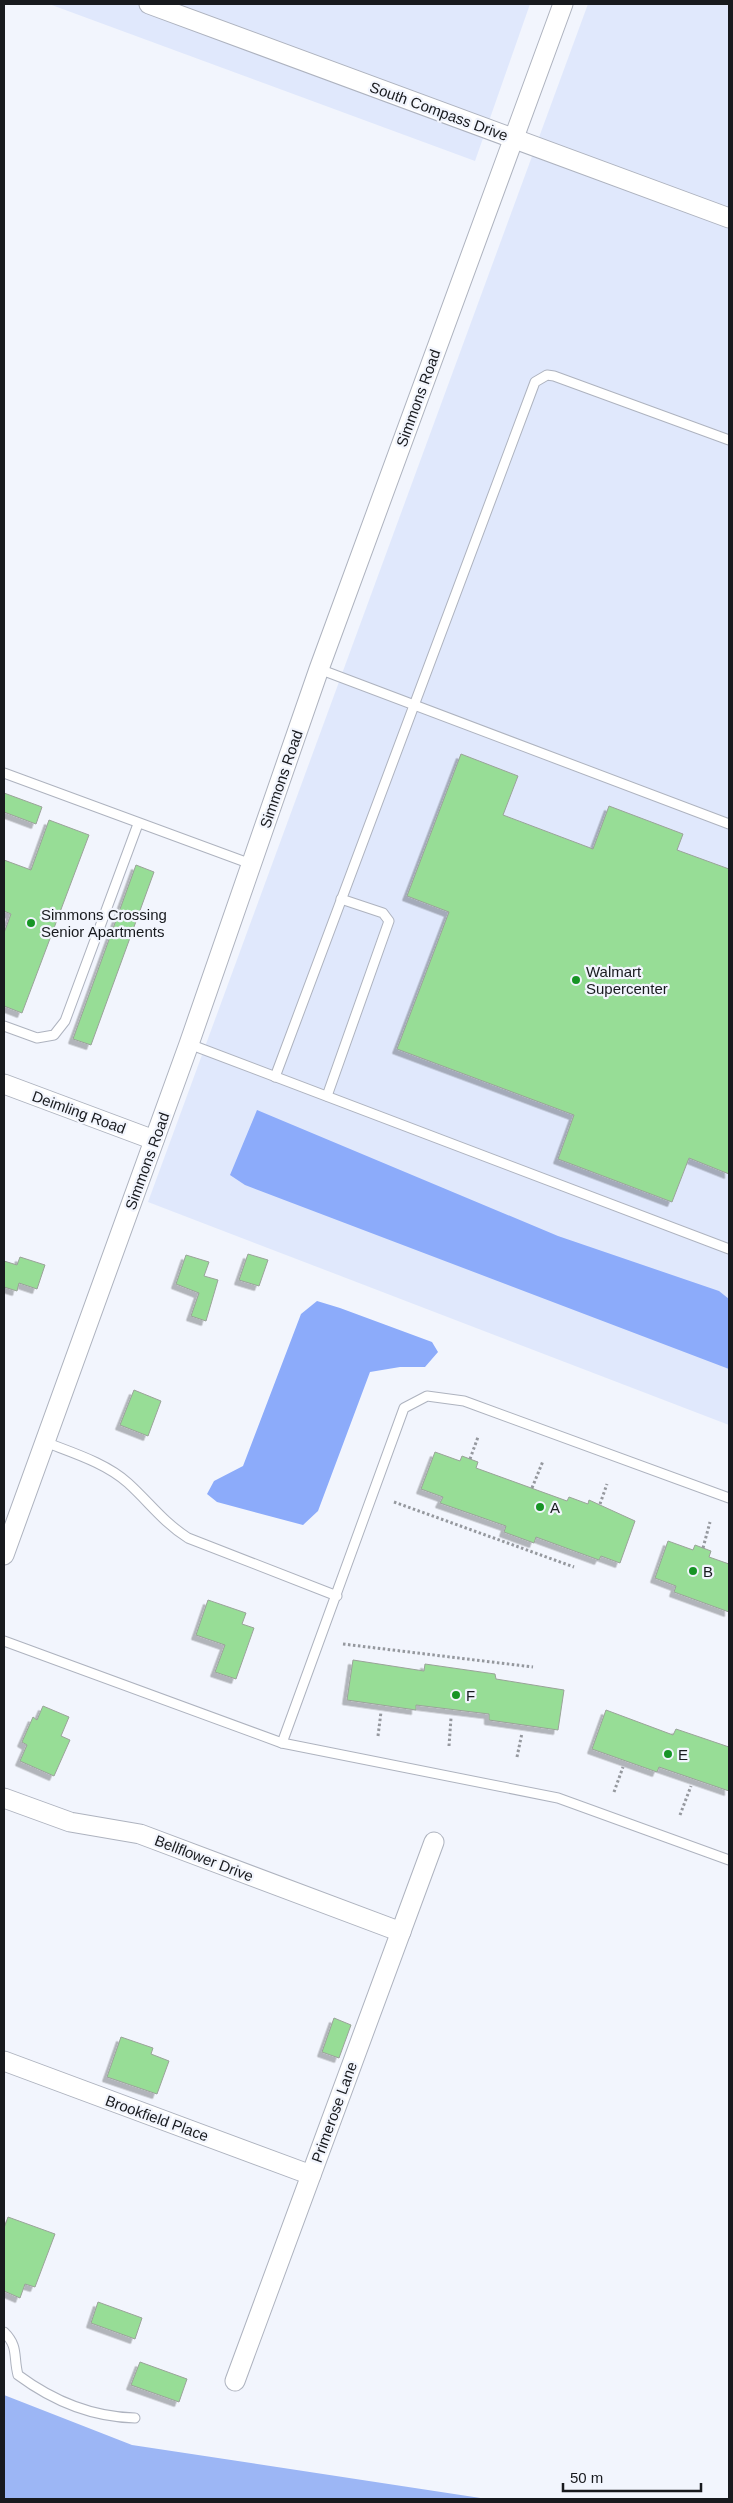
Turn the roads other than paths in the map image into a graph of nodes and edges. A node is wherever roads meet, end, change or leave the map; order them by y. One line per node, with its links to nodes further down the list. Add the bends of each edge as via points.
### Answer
1 (149, 4): 3 (street, South Compass Drive)
2 (563, 4): 3 (street, Simmons Road)
3 (514, 138): 4 (street, South Compass Drive); 6 (street, Simmons Road)
4 (729, 218)
5 (729, 440): 7 (lane, via 554,376 540,378 532,388)
6 (319, 669): 7 (lane); 11 (street, Simmons Road)
7 (413, 706): 10 (lane); 12 (lane)
8 (4, 773): 9 (lane)
9 (138, 824): 11 (lane); 13 (lane, via 65,1021 54,1035 37,1038)
10 (729, 824)
11 (251, 864): 14 (street, Simmons Road)
12 (341, 899): 15 (lane); 17 (lane, via 384,914 389,921)
13 (4, 1026)
14 (189, 1044): 15 (lane); 18 (street, Simmons Road)
15 (275, 1076): 17 (lane)
16 (4, 1084): 18 (street, Deimling Road)
17 (328, 1096): 19 (lane)
18 (154, 1140): 20 (street, Simmons Road)
19 (729, 1249)
20 (45, 1442): 22 (street, Simmons Road); 23 (lane, via 127,1482 168,1525 188,1538)
21 (729, 1498): 23 (lane, via 464,1401 427,1396 404,1408)
22 (4, 1555)
23 (337, 1596): 25 (lane)
24 (4, 1641): 25 (lane)
25 (282, 1743): 28 (lane, via 558,1798)
26 (4, 1798): 29 (street, Bellflower Drive, via 70,1822 140,1834)
27 (434, 1842): 29 (street, Primerose Lane)
28 (729, 1860)
29 (401, 1932): 31 (street, Primerose Lane)
30 (4, 2061): 31 (street, Brookfield Place)
31 (311, 2175): 33 (street, Primerose Lane)
32 (4, 2332): 34 (lane, via 12,2339 18,2375 26,2382 81,2409 108,2417)
33 (234, 2381)
34 (135, 2418)

